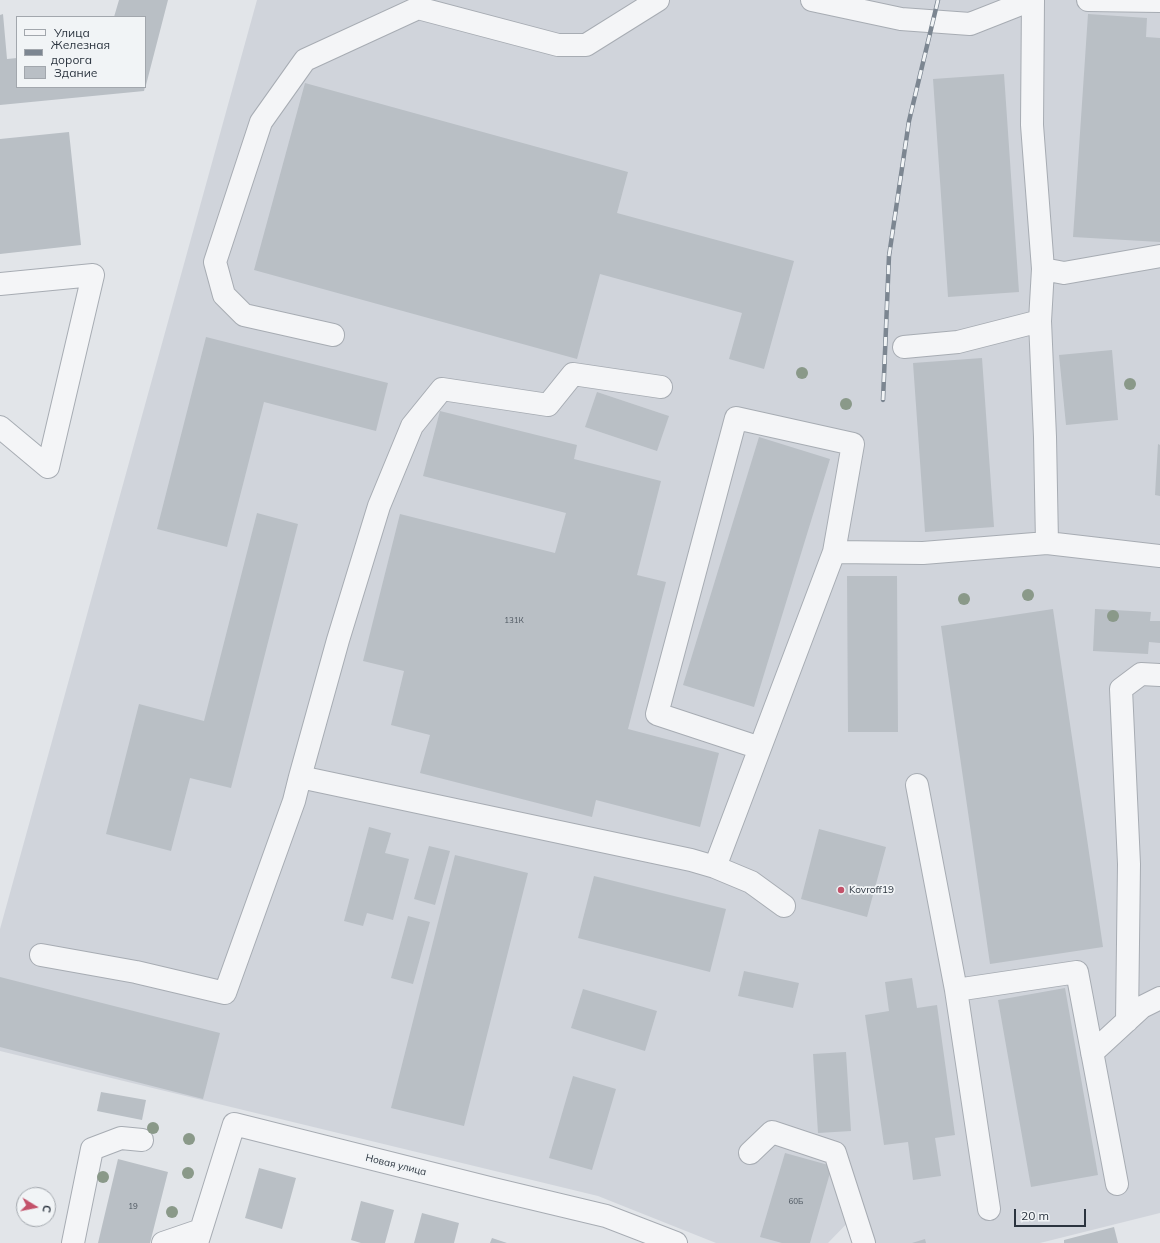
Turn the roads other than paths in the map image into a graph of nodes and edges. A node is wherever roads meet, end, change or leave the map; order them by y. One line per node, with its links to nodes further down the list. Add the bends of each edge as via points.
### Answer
1 (438, 0): 7 (street)
2 (658, 0): 7 (street, via 586,45 558,45)
3 (812, 0): 4 (street, via 901,19 970,24)
4 (1032, 0): 9 (street, via 1032,125)
5 (1088, 0): 6 (street)
6 (1160, 1)
7 (418, 8): 12 (street, via 305,60 261,122 215,262 224,295 244,315)
8 (1160, 256): 9 (street, via 1064,273)
9 (1043, 269): 11 (street)
10 (0, 284): 15 (street, via 93,275 48,467)
11 (1040, 321): 13 (street, via 958,342); 16 (street)
12 (333, 334)
13 (904, 347)
14 (661, 387): 21 (street, via 573,374 548,405 442,388 412,426 378,506)
15 (0, 427)
16 (1047, 543): 17 (street, via 923,553); 18 (street)
17 (834, 552): 20 (street); 20 (street, via 853,444 736,418 657,714)
18 (1160, 556)
19 (1160, 675): 28 (street, via 1141,674 1121,689 1129,864)
20 (760, 748): 23 (street)
21 (300, 777): 23 (street); 25 (street, via 294,801 225,993 136,972)
22 (917, 785): 26 (street)
23 (715, 867): 24 (street, via 752,882)
24 (784, 906)
25 (41, 955)
26 (956, 990): 29 (street, via 1077,972); 33 (street)
27 (1160, 998): 28 (street, via 1142,1007)
28 (1127, 1021): 29 (street)
29 (1092, 1053): 32 (street)
30 (142, 1140): 35 (street, via 121,1138 92,1149)
31 (750, 1153): 38 (street, via 772,1132 835,1153)
32 (1118, 1184)
33 (989, 1209)
34 (199, 1237): 36 (street); 37 (street, Новая улица, via 234,1124 606,1216)
35 (73, 1243)
36 (163, 1243)
37 (676, 1243)
38 (864, 1243)

